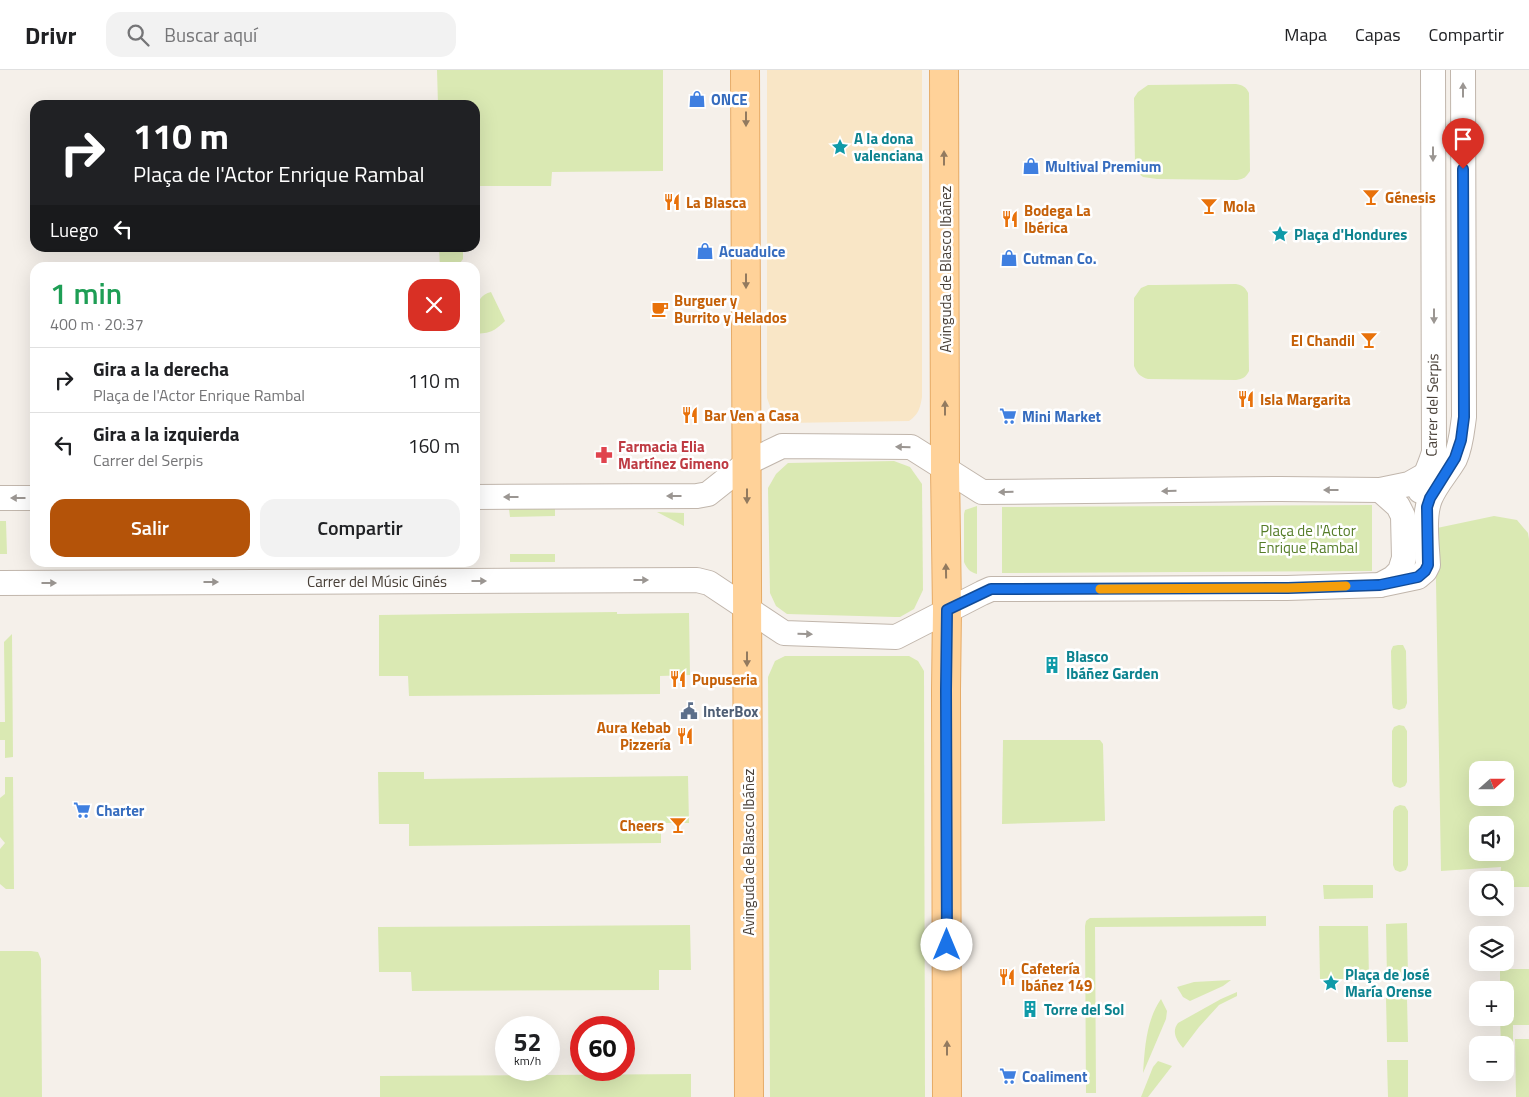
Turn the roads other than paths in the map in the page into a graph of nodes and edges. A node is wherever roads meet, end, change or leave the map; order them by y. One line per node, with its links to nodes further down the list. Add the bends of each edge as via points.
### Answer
1 (745, 70): 5 (main road, Avinguda de Blasco Ibáñez, one-way to 5)
2 (944, 70): 6 (main road, Avinguda de Blasco Ibáñez, one-way to 2)
3 (1433, 70): 7 (street, Carrer del Serpis, one-way to 7, via 1434,452)
4 (1463, 70): 12 (street, Carrer del Serpis, one-way to 4, via 1428,565 1427,507 1455,458 1464,417)
5 (747, 464): 6 (street, one-way to 5, via 911,447 782,446); 9 (street, one-way to 9, via 708,494 697,496); 15 (main road, Avinguda de Blasco Ibáñez, one-way to 15)
6 (945, 469): 8 (street, one-way to 6, via 982,492); 16 (main road, Avinguda de Blasco Ibáñez, one-way to 6)
7 (1425, 475): 8 (street, via 1409,484); 12 (street, Carrer del Serpis, via 1415,508)
8 (1380, 490): 14 (street, via 1398,506 1403,516 1404,558 1393,578)
9 (480, 497)
10 (0, 498): 11 (street, one-way to 10)
11 (30, 498)
12 (1418, 577): 14 (street)
13 (0, 584): 15 (street, Carrer del Músic Ginés, one-way to 15, via 697,580 709,583)
14 (1380, 585): 16 (street, via 991,589)
15 (747, 607): 16 (street, one-way to 16, via 784,633 896,637); 17 (main road, Avinguda de Blasco Ibáñez, one-way to 17)
16 (947, 610): 18 (main road, Avinguda de Blasco Ibáñez, one-way to 16)
17 (749, 1097)
18 (947, 1097)

